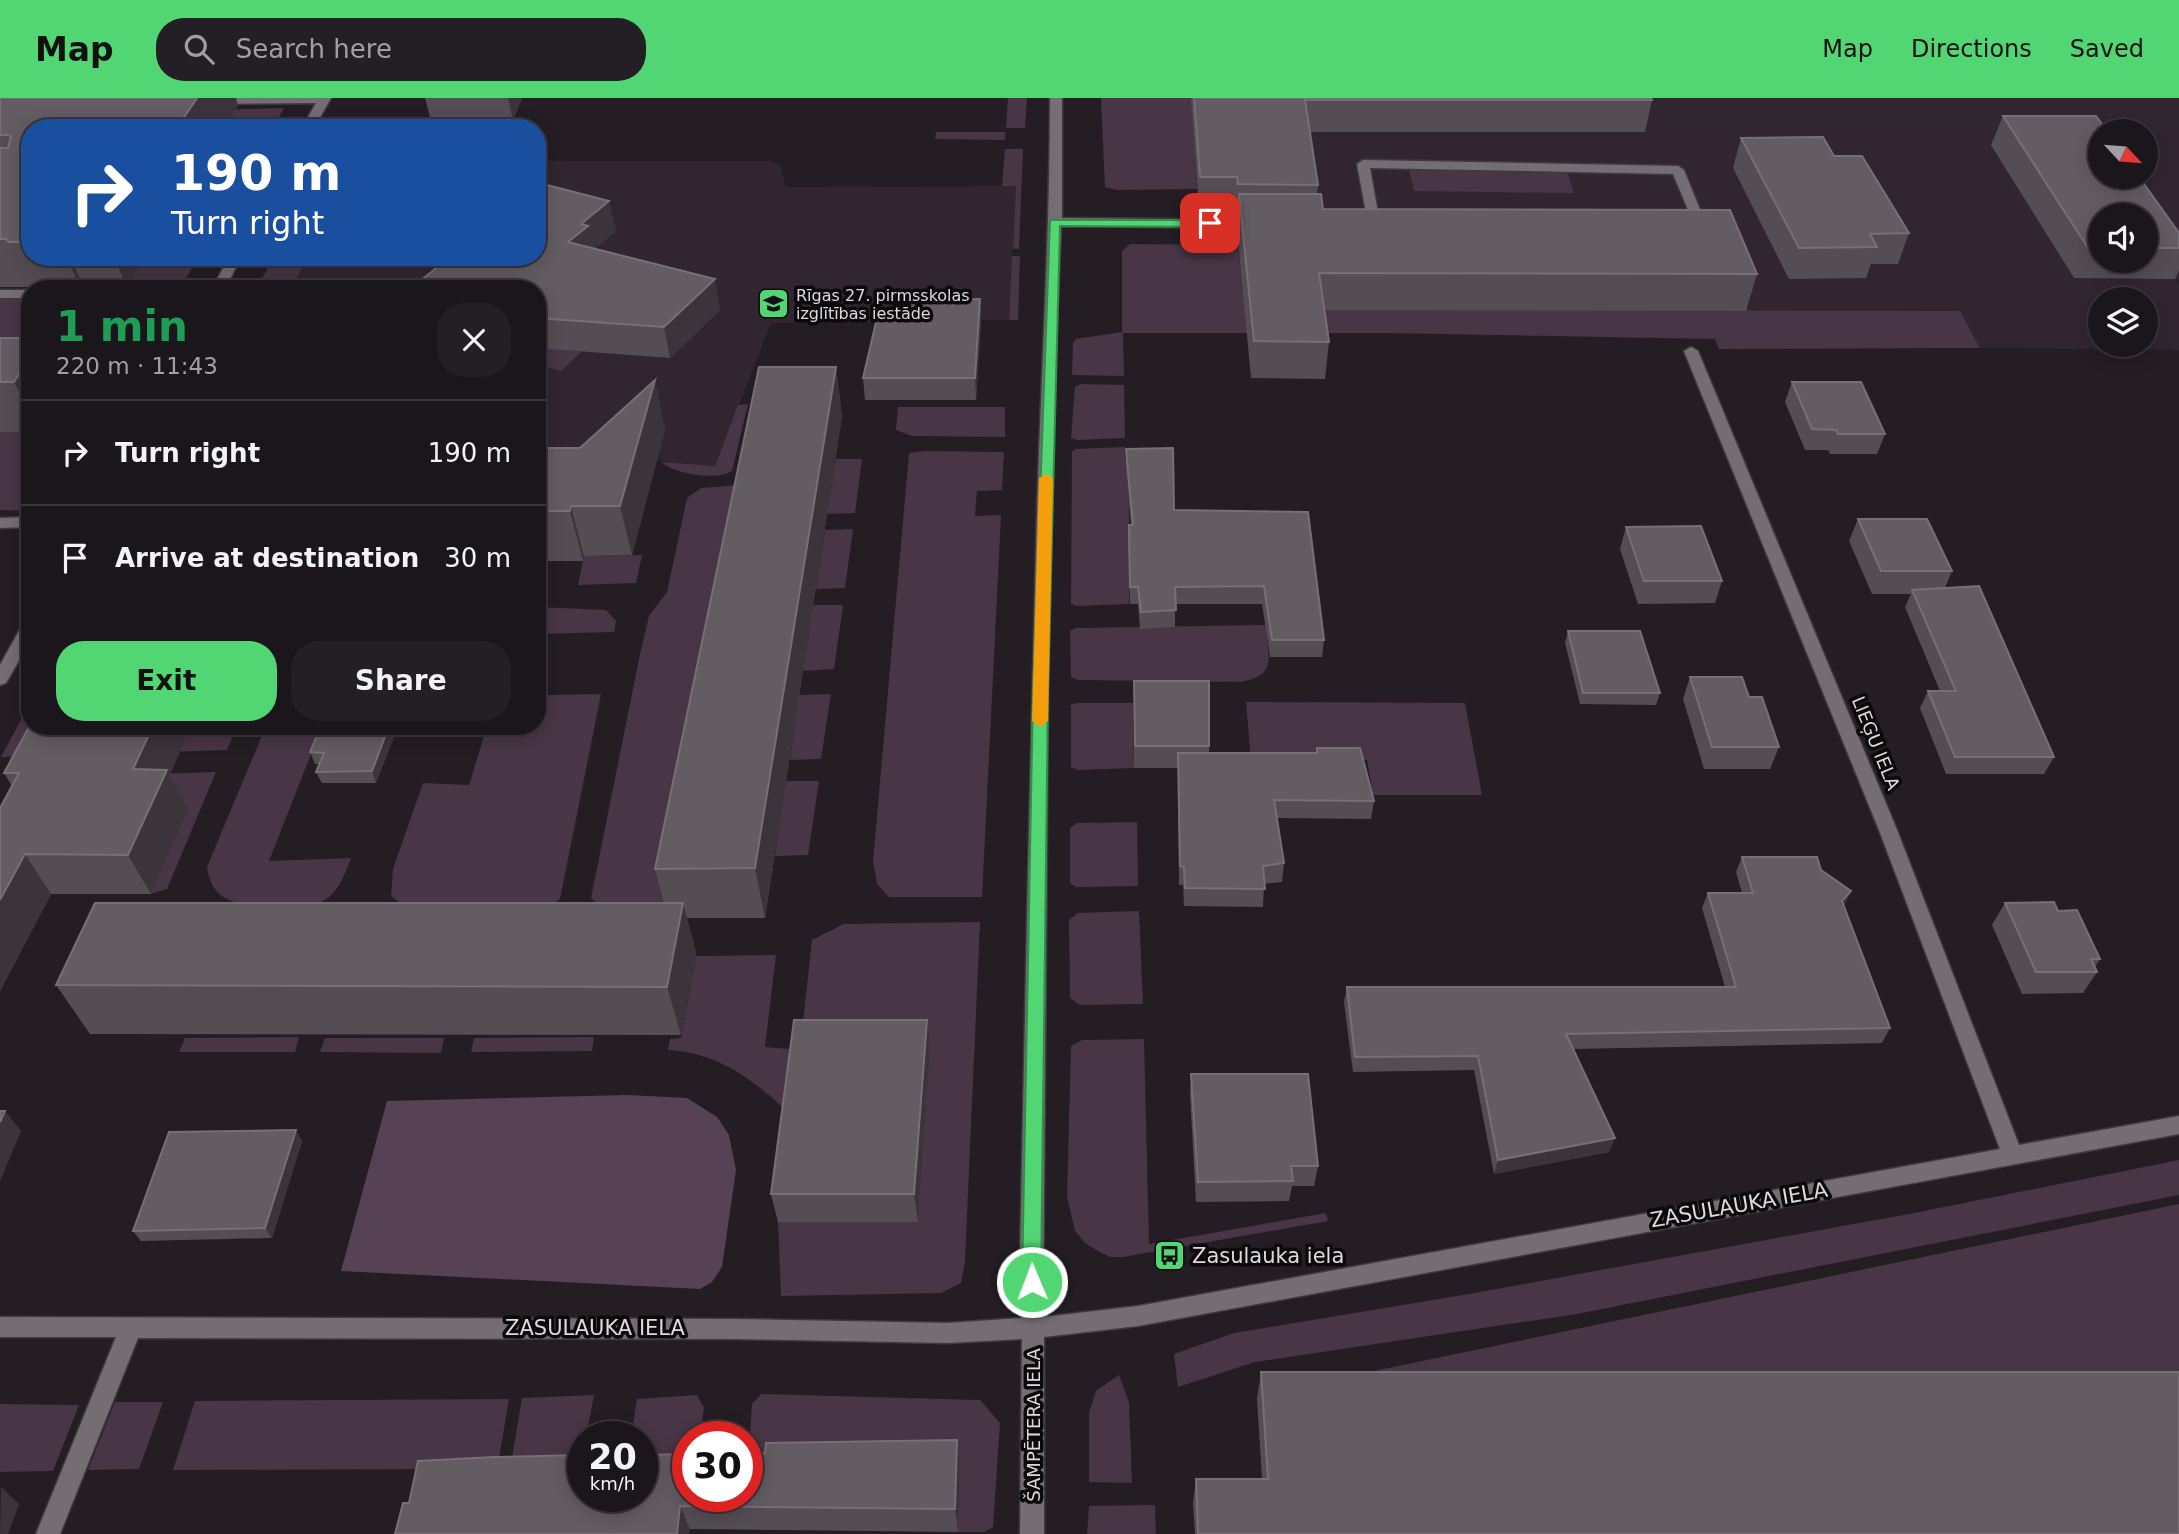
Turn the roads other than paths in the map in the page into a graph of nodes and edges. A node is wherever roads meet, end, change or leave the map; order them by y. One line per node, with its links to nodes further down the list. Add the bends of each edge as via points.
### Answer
1 (1056, 98): 5 (street, ŠAMPĒTERA IELA)
2 (324, 99): 3 (street); 4 (street)
3 (197, 101)
4 (313, 119)
5 (1054, 222): 6 (street); 20 (street, ŠAMPĒTERA IELA, via 1040,691)
6 (1278, 224)
7 (1360, 224): 8 (street, via 1381,224 1363,164 1678,170 1701,226)
8 (1688, 226)
9 (0, 294): 10 (street)
10 (21, 294)
11 (1690, 351): 17 (street, LIEĢU IELA, via 1879,806)
12 (21, 522): 13 (street)
13 (0, 523)
14 (21, 642): 15 (street)
15 (0, 679)
16 (2179, 1125): 17 (street, ZASULAUKA IELA)
17 (2013, 1155): 20 (street, ZASULAUKA IELA, via 1138,1316)
18 (0, 1326): 19 (street, ZASULAUKA IELA)
19 (131, 1327): 20 (street, ZASULAUKA IELA, via 948,1333); 21 (street)
20 (1033, 1328): 22 (street, ŠAMPĒTERA IELA)
21 (48, 1534)
22 (1032, 1534)

